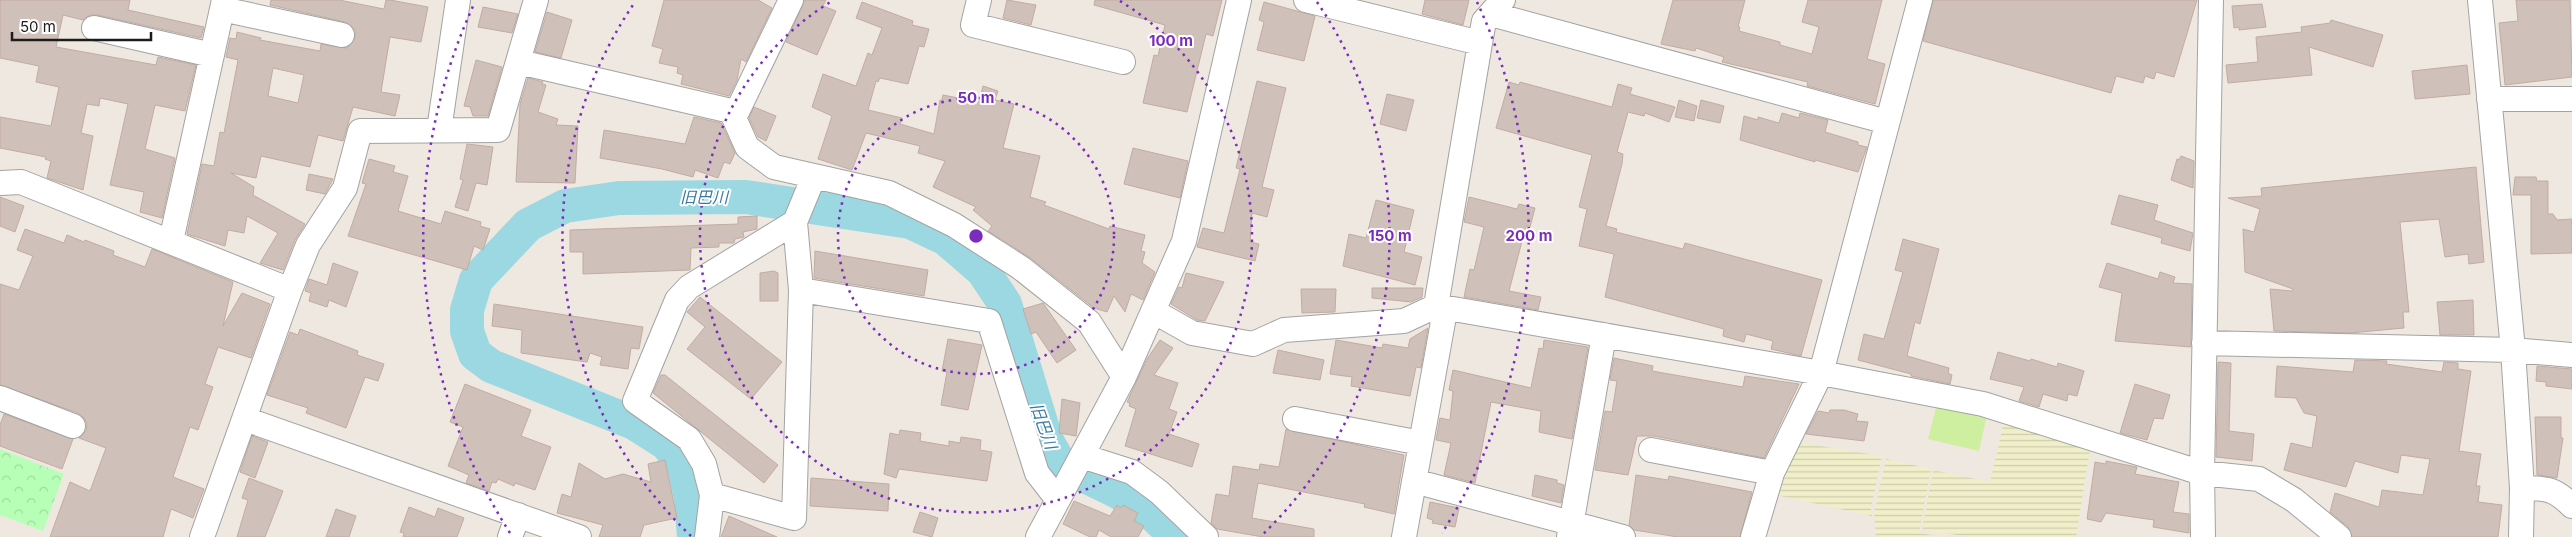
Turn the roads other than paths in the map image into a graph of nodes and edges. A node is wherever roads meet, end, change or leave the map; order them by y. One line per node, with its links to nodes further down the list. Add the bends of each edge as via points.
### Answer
1 (458, 0): 22 (street)
2 (791, 0): 20 (street)
3 (979, 0): 17 (street, via 973,26)
4 (1238, 0): 30 (street, via 1184,241)
5 (1306, 0): 14 (street)
6 (1920, 0): 21 (street)
7 (2211, 0): 32 (street)
8 (2480, 0): 18 (street)
9 (528, 2): 16 (street)
10 (223, 5): 13 (street); 15 (street)
11 (1497, 7): 14 (street, via 1484,22); 21 (street)
12 (94, 28): 15 (street)
13 (342, 35)
14 (1480, 42): 29 (street)
15 (212, 55): 26 (street)
16 (519, 62): 20 (street, via 731,111); 22 (street, via 498,130)
17 (1123, 62)
18 (2489, 99): 19 (street); 33 (street)
19 (2572, 99)
20 (734, 118): 23 (street, via 746,147 774,167)
21 (1887, 122): 35 (street)
22 (439, 130): 27 (street, via 360,131 345,188 308,245)
23 (814, 176): 25 (street); 36 (street, via 889,193 954,225 1021,268 1089,322)
24 (0, 183): 26 (street, via 21,182)
25 (795, 222): 28 (street); 48 (street, via 689,287 677,300 635,401 689,439 704,464)
26 (171, 241): 27 (street)
27 (290, 290): 38 (street)
28 (801, 290): 45 (street, via 989,321 1037,473); 48 (street, via 794,518)
29 (1436, 306): 30 (street, via 1404,321 1284,330 1253,344 1192,333); 31 (street); 41 (street, via 1443,322)
30 (1153, 311): 36 (street)
31 (1604, 335): 35 (street); 51 (street)
32 (2204, 343): 33 (street); 44 (street)
33 (2513, 350): 34 (street); 47 (street)
34 (2572, 355)
35 (1820, 373): 43 (street); 44 (street, via 1983,404)
36 (1124, 377): 45 (street)
37 (0, 398): 40 (street)
38 (245, 419): 50 (street); 53 (street)
39 (1295, 419): 41 (street)
40 (73, 426)
41 (1421, 444): 46 (street)
42 (1651, 450): 43 (street)
43 (1772, 473): 61 (street)
44 (2202, 473): 52 (street, via 2259,479 2294,500); 62 (street)
45 (1071, 476): 57 (street); 58 (street, via 1132,472 1159,492)
46 (1414, 481): 51 (street); 59 (street)
47 (2522, 488): 49 (street, via 2548,488); 63 (street)
48 (712, 495): 56 (street)
49 (2572, 506)
50 (518, 515): 54 (street); 55 (street)
51 (1570, 530): 60 (street)
52 (2332, 535)
53 (202, 537)
54 (510, 537)
55 (580, 537)
56 (707, 537)
57 (1038, 537)
58 (1206, 537)
59 (1404, 537)
60 (1623, 537)
61 (1753, 537)
62 (2203, 537)
63 (2521, 537)

